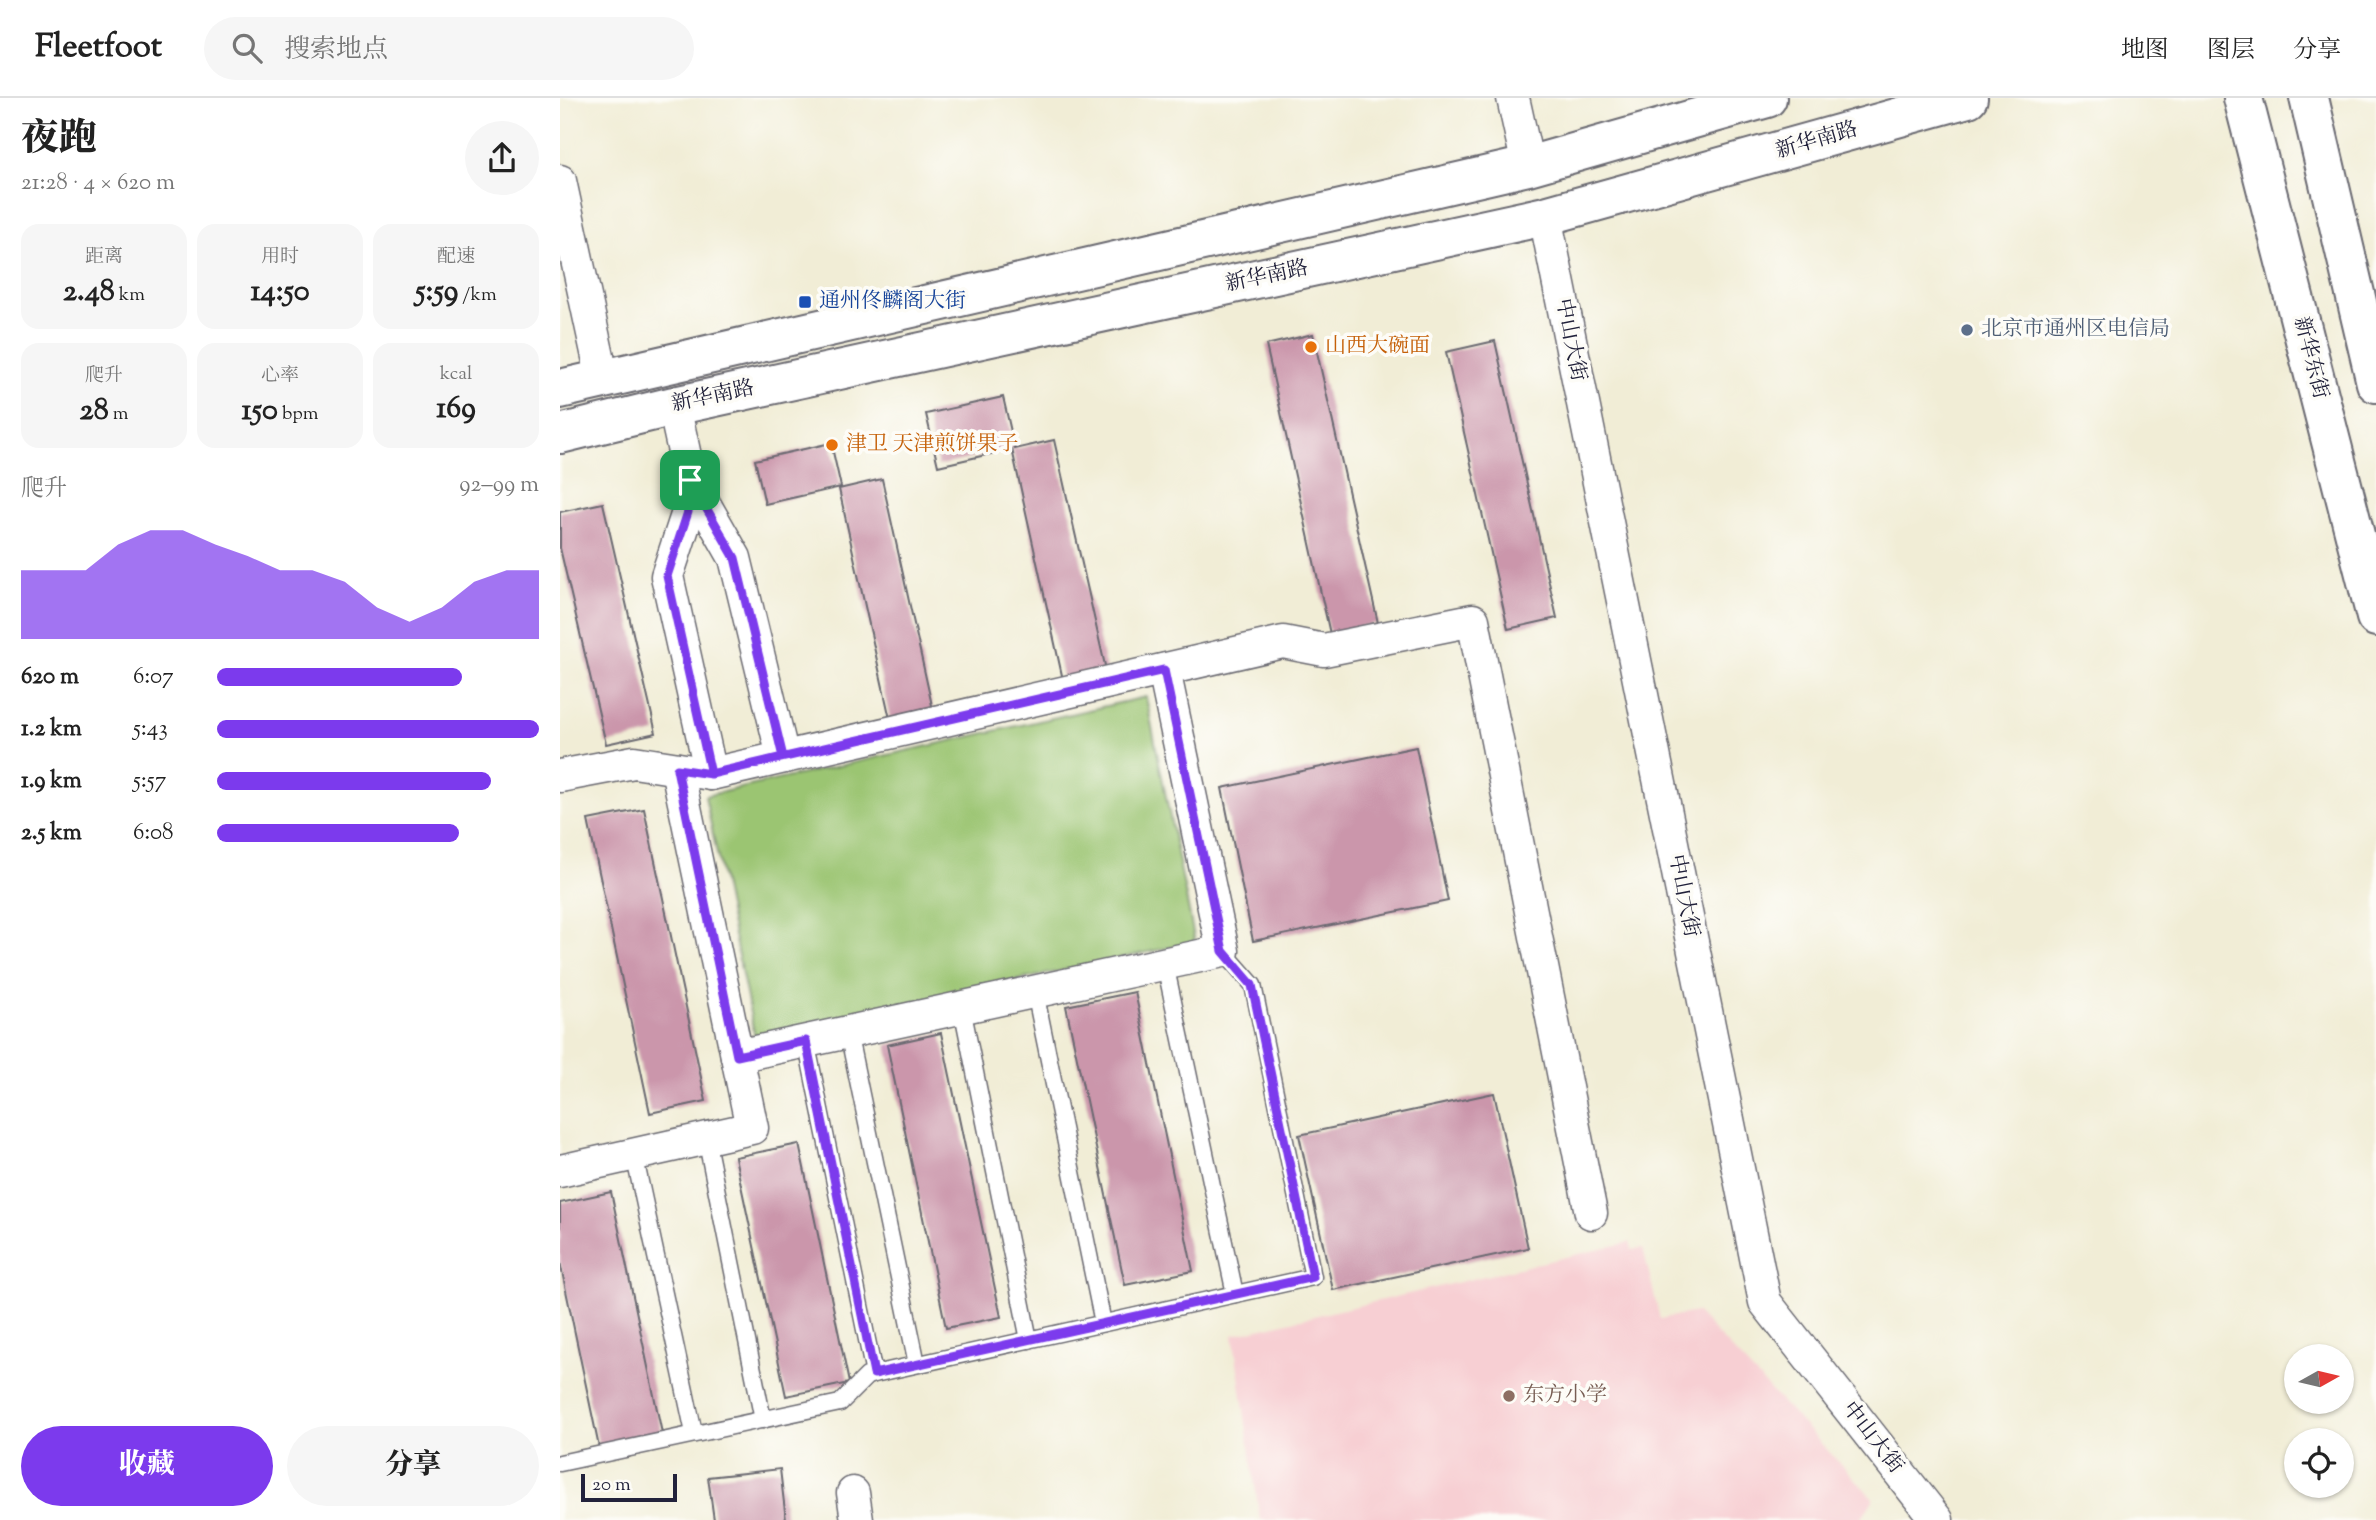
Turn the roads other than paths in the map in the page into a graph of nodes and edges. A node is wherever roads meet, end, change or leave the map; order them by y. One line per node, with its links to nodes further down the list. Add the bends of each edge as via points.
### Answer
1 (1513, 98): 6 (street)
2 (1767, 98): 6 (main road, 新华南路)
3 (1968, 98): 8 (main road, 新华南路)
4 (2243, 98): 15 (main road, 新华东街)
5 (2309, 98): 10 (main road)
6 (1528, 166): 9 (main road, 新华南路)
7 (560, 181): 9 (street)
8 (1545, 216): 12 (main road, 新华南路); 40 (street, 中山大街, via 1765,1302)
9 (603, 380): 11 (main road, 新华南路)
10 (2376, 383)
11 (560, 389)
12 (674, 405): 13 (main road, 新华南路); 14 (street)
13 (560, 433)
14 (690, 480): 17 (street, via 735,558); 19 (street, via 688,512 667,576)
15 (2376, 617)
16 (1164, 670): 17 (street); 21 (street); 31 (street, via 1283,642 1324,650 1472,620)
17 (783, 757): 19 (street)
18 (677, 769): 19 (street); 20 (street, via 634,762); 27 (street)
19 (711, 774)
20 (560, 776)
21 (1223, 951): 22 (street); 32 (lane, via 1252,985 1313,1277)
22 (1165, 964): 23 (street); 32 (lane)
23 (1035, 992): 24 (street); 33 (lane)
24 (962, 1008): 25 (street); 34 (lane)
25 (848, 1032): 26 (street); 35 (lane)
26 (806, 1041): 27 (street); 36 (lane)
27 (737, 1056): 28 (street, via 752,1128)
28 (706, 1138): 29 (street); 37 (lane)
29 (634, 1154): 30 (street); 38 (lane)
30 (560, 1171)
31 (1591, 1213)
32 (1235, 1294): 33 (lane)
33 (1103, 1323): 34 (lane)
34 (1029, 1340): 35 (lane)
35 (917, 1364): 36 (lane)
36 (874, 1374): 37 (lane, via 840,1403)
37 (763, 1420): 38 (lane)
38 (694, 1433): 39 (lane)
39 (560, 1462)
40 (1937, 1520)

